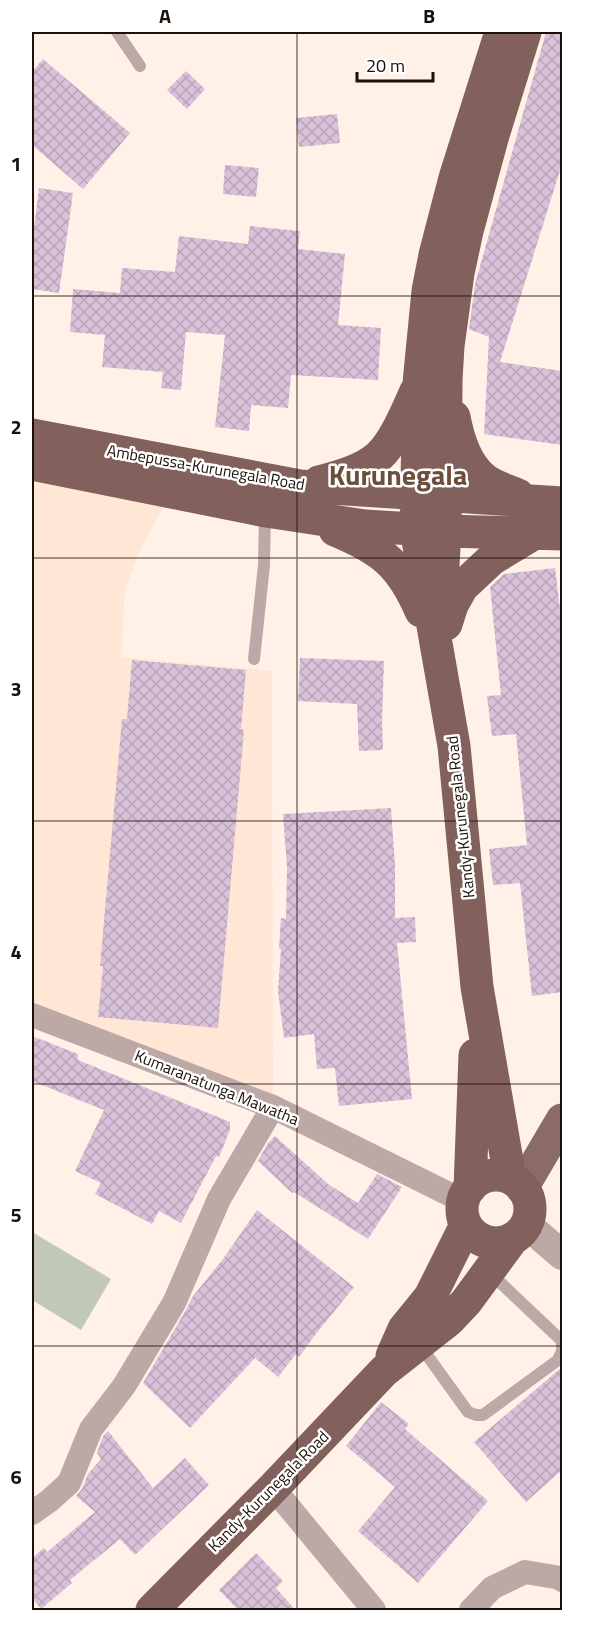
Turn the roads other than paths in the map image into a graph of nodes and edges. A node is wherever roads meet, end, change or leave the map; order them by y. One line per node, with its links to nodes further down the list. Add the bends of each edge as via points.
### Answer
1 (117, 32): 4 (lane)
2 (501, 32): 5 (highway, via 455,177 428,291)
3 (525, 32): 5 (highway, via 466,231 447,346)
4 (140, 66)
5 (433, 382): 8 (highway, Kandy-Kurunegala Road); 9 (highway, via 379,456 334,478); 10 (highway, via 472,466 483,478 515,494)
6 (32, 435): 9 (highway, Ambepussa-Kurunegala Road)
7 (32, 464): 11 (highway, Ambepussa-Kurunegala Road)
8 (431, 495): 9 (highway, Ambepussa-Kurunegala Road); 10 (highway, Ambepussa-Kurunegala Road); 12 (highway, Kandy-Kurunegala Road)
9 (300, 501): 11 (highway, Ambepussa-Kurunegala Road); 12 (highway, Ambepussa-Kurunegala Road, via 365,526); 14 (highway, via 384,555 413,593)
10 (550, 502)
11 (266, 511): 15 (lane)
12 (430, 530): 13 (highway, Ambepussa-Kurunegala Road); 14 (highway, Kandy-Kurunegala Road)
13 (549, 533): 14 (highway, via 492,559 462,588)
14 (437, 648): 16 (highway, Kandy-Kurunegala Road, via 454,746)
15 (254, 658)
16 (477, 987): 20 (highway, Kandy-Kurunegala Road); 21 (highway, Kandy-Kurunegala Road)
17 (32, 1016): 18 (street, Kumaranatunga Mawatha)
18 (273, 1107): 21 (street, Kumaranatunga Mawatha); 28 (street, via 219,1199 174,1303 124,1386 91,1429 69,1483)
19 (562, 1120): 20 (main road)
20 (516, 1183): 21 (highway, via 500,1175 478,1180); 22 (highway, via 528,1199 530,1212)
21 (466, 1204): 22 (highway, via 478,1238 495,1243); 26 (highway, Kandy-Kurunegala Road, via 429,1297 404,1329)
22 (520, 1231): 23 (street); 24 (highway, Kandy-Kurunegala Road)
23 (562, 1255)
24 (489, 1272): 25 (highway, Kandy-Kurunegala Road, via 449,1320); 25 (lane, via 562,1341 558,1360 483,1415 476,1415 468,1412)
25 (418, 1343): 26 (highway, Kandy-Kurunegala Road)
26 (384, 1371): 27 (highway, Kandy-Kurunegala Road)
27 (273, 1488): 30 (highway, Kandy-Kurunegala Road); 31 (street)
28 (32, 1513)
29 (562, 1580): 32 (street, via 525,1572 492,1588)
30 (152, 1611)
31 (374, 1611)
32 (471, 1611)

